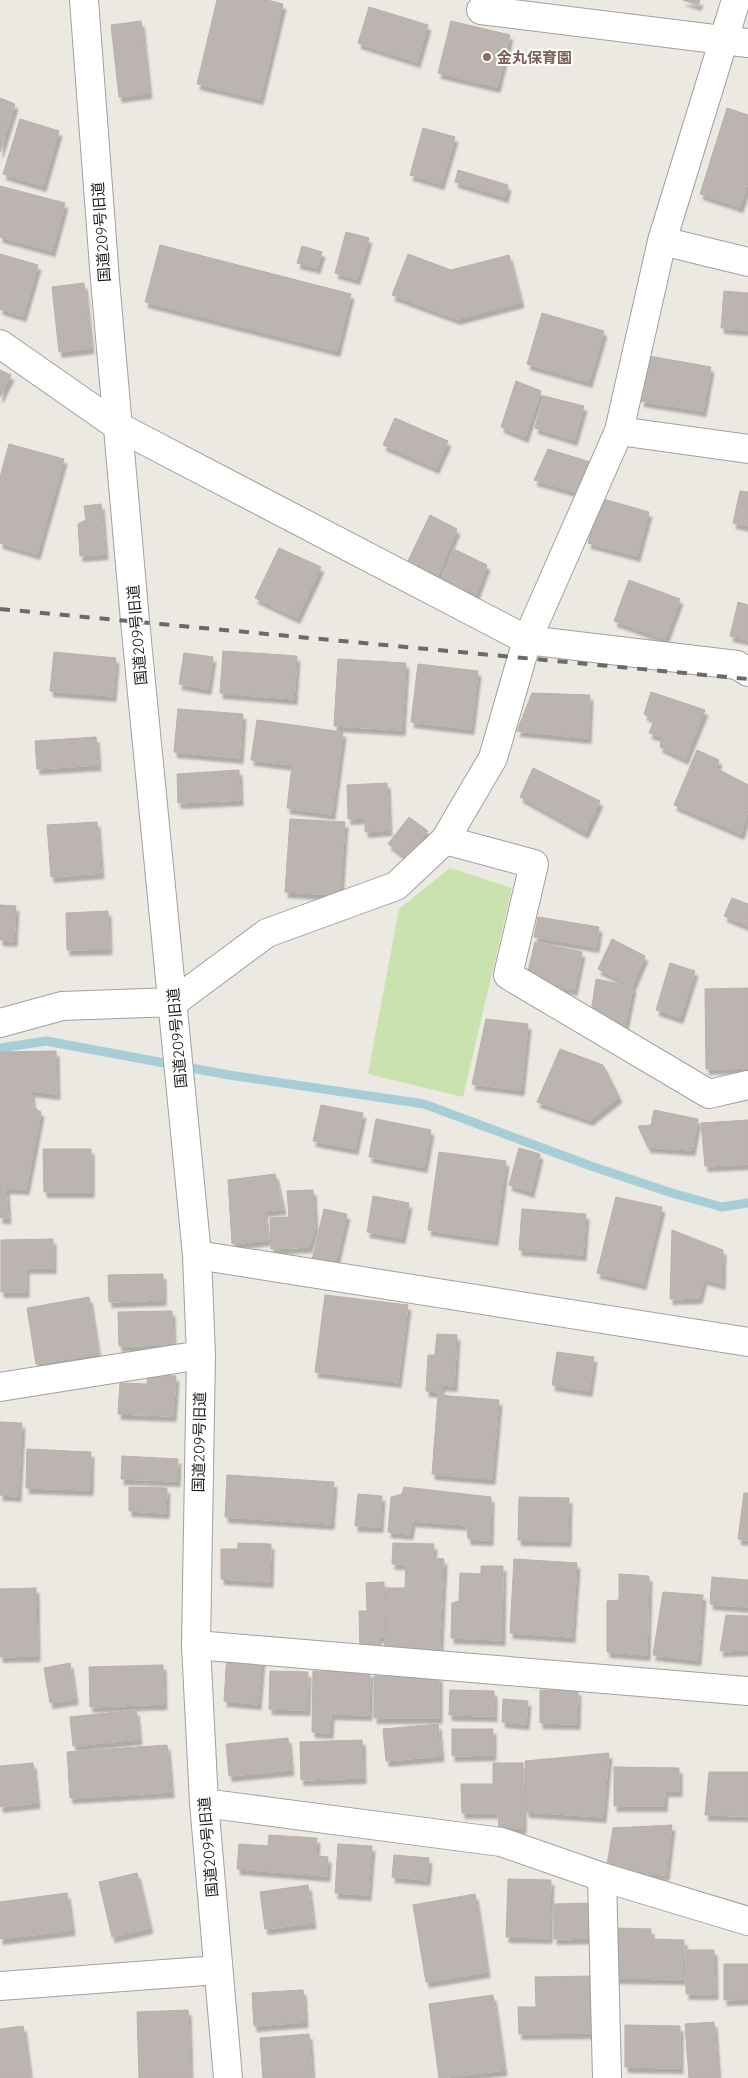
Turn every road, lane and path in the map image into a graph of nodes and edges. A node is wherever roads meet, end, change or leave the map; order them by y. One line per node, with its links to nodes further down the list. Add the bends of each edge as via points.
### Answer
1 (84, 0): 8 (street, 国道209号旧道)
2 (736, 0): 4 (street)
3 (481, 10): 4 (street)
4 (736, 42): 5 (street)
5 (662, 241): 6 (street); 9 (street)
6 (748, 262)
7 (0, 344): 8 (street)
8 (118, 427): 11 (street); 14 (street, 国道209号旧道)
9 (619, 431): 10 (street); 11 (street)
10 (748, 449)
11 (527, 640): 12 (street, via 737,665); 13 (street, via 493,758)
12 (748, 672)
13 (444, 840): 14 (street, via 396,886 267,933); 16 (street, via 534,864 508,975 710,1094)
14 (174, 1002): 15 (street, via 62,1006); 17 (street, 国道209号旧道)
15 (0, 1023)
16 (748, 1084)
17 (197, 1255): 18 (street); 19 (street, 国道209号旧道)
18 (748, 1342)
19 (201, 1355): 20 (street); 21 (street, 国道209号旧道)
20 (0, 1387)
21 (196, 1646): 22 (street); 23 (street, 国道209号旧道)
22 (748, 1691)
23 (204, 1803): 24 (street, via 501,1842); 26 (street, 国道209号旧道)
24 (602, 1877): 25 (street); 29 (street)
25 (748, 1921)
26 (218, 1970): 27 (street); 28 (street, 国道209号旧道)
27 (0, 1986)
28 (228, 2078)
29 (607, 2078)

